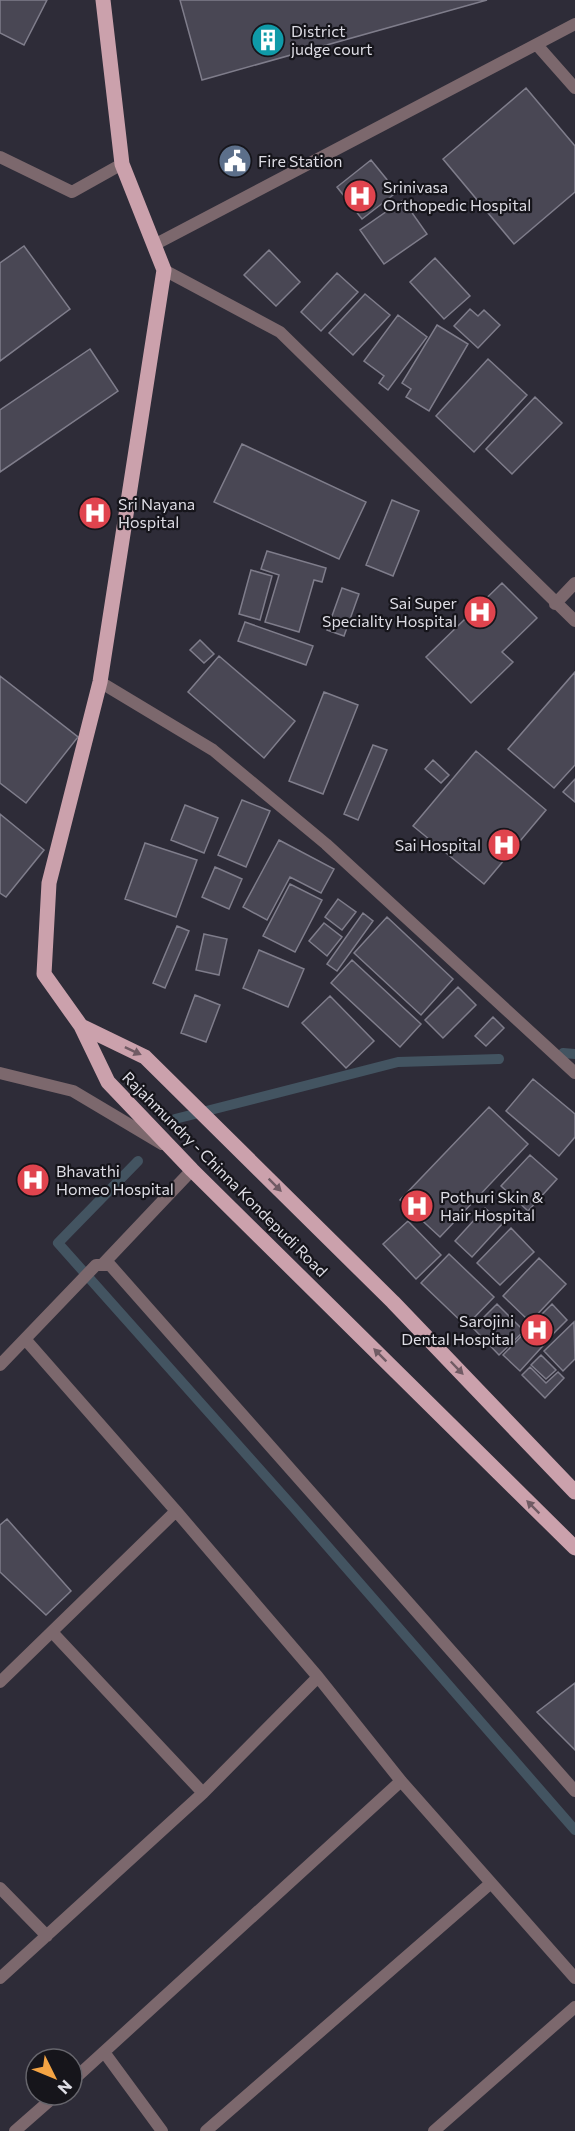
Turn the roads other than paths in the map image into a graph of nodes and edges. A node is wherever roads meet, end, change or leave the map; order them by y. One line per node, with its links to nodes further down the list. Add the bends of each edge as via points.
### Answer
1 (103, 0): 6 (main road)
2 (575, 24): 3 (street)
3 (537, 45): 4 (street); 7 (street)
4 (575, 88)
5 (0, 157): 6 (street, via 72,192)
6 (122, 164): 7 (main road)
7 (154, 246): 8 (main road)
8 (164, 270): 10 (street, via 280,332); 12 (main road, Rajahmundry - Chinna Kondepudi Road)
9 (575, 583): 10 (street)
10 (555, 604): 11 (street)
11 (575, 621)
12 (100, 682): 13 (main road, Rajahmundry - Chinna Kondepudi Road, via 49,883 44,974); 15 (street, via 213,750 326,844)
13 (81, 1026): 16 (main road, Rajahmundry - Chinna Kondepudi Road, via 108,1082); 21 (main road, one-way to 21, via 145,1057 393,1302)
14 (0, 1073): 16 (street, via 73,1091)
15 (575, 1073)
16 (170, 1148): 17 (main road, Rajahmundry - Chinna Kondepudi Road)
17 (192, 1170): 18 (street); 23 (main road, Rajahmundry - Chinna Kondepudi Road, one-way to 17)
18 (102, 1265): 19 (street, via 96,1265); 28 (street, via 110,1264 123,1276)
19 (25, 1339): 20 (street); 22 (street)
20 (0, 1365)
21 (575, 1491)
22 (176, 1511): 24 (street); 25 (street)
23 (575, 1548)
24 (52, 1632): 26 (street); 29 (street)
25 (318, 1677): 27 (street); 29 (street)
26 (0, 1682)
27 (400, 1781): 30 (street); 36 (street)
28 (575, 1791)
29 (203, 1793): 32 (street)
30 (491, 1882): 34 (street); 41 (street)
31 (0, 1888): 32 (street)
32 (47, 1936): 33 (street)
33 (0, 1978)
34 (575, 1978)
35 (575, 2007): 42 (street)
36 (104, 2052): 37 (street); 40 (street)
37 (84, 2070)
38 (42, 2107): 39 (street)
39 (15, 2131)
40 (162, 2131)
41 (206, 2131)
42 (434, 2131)

